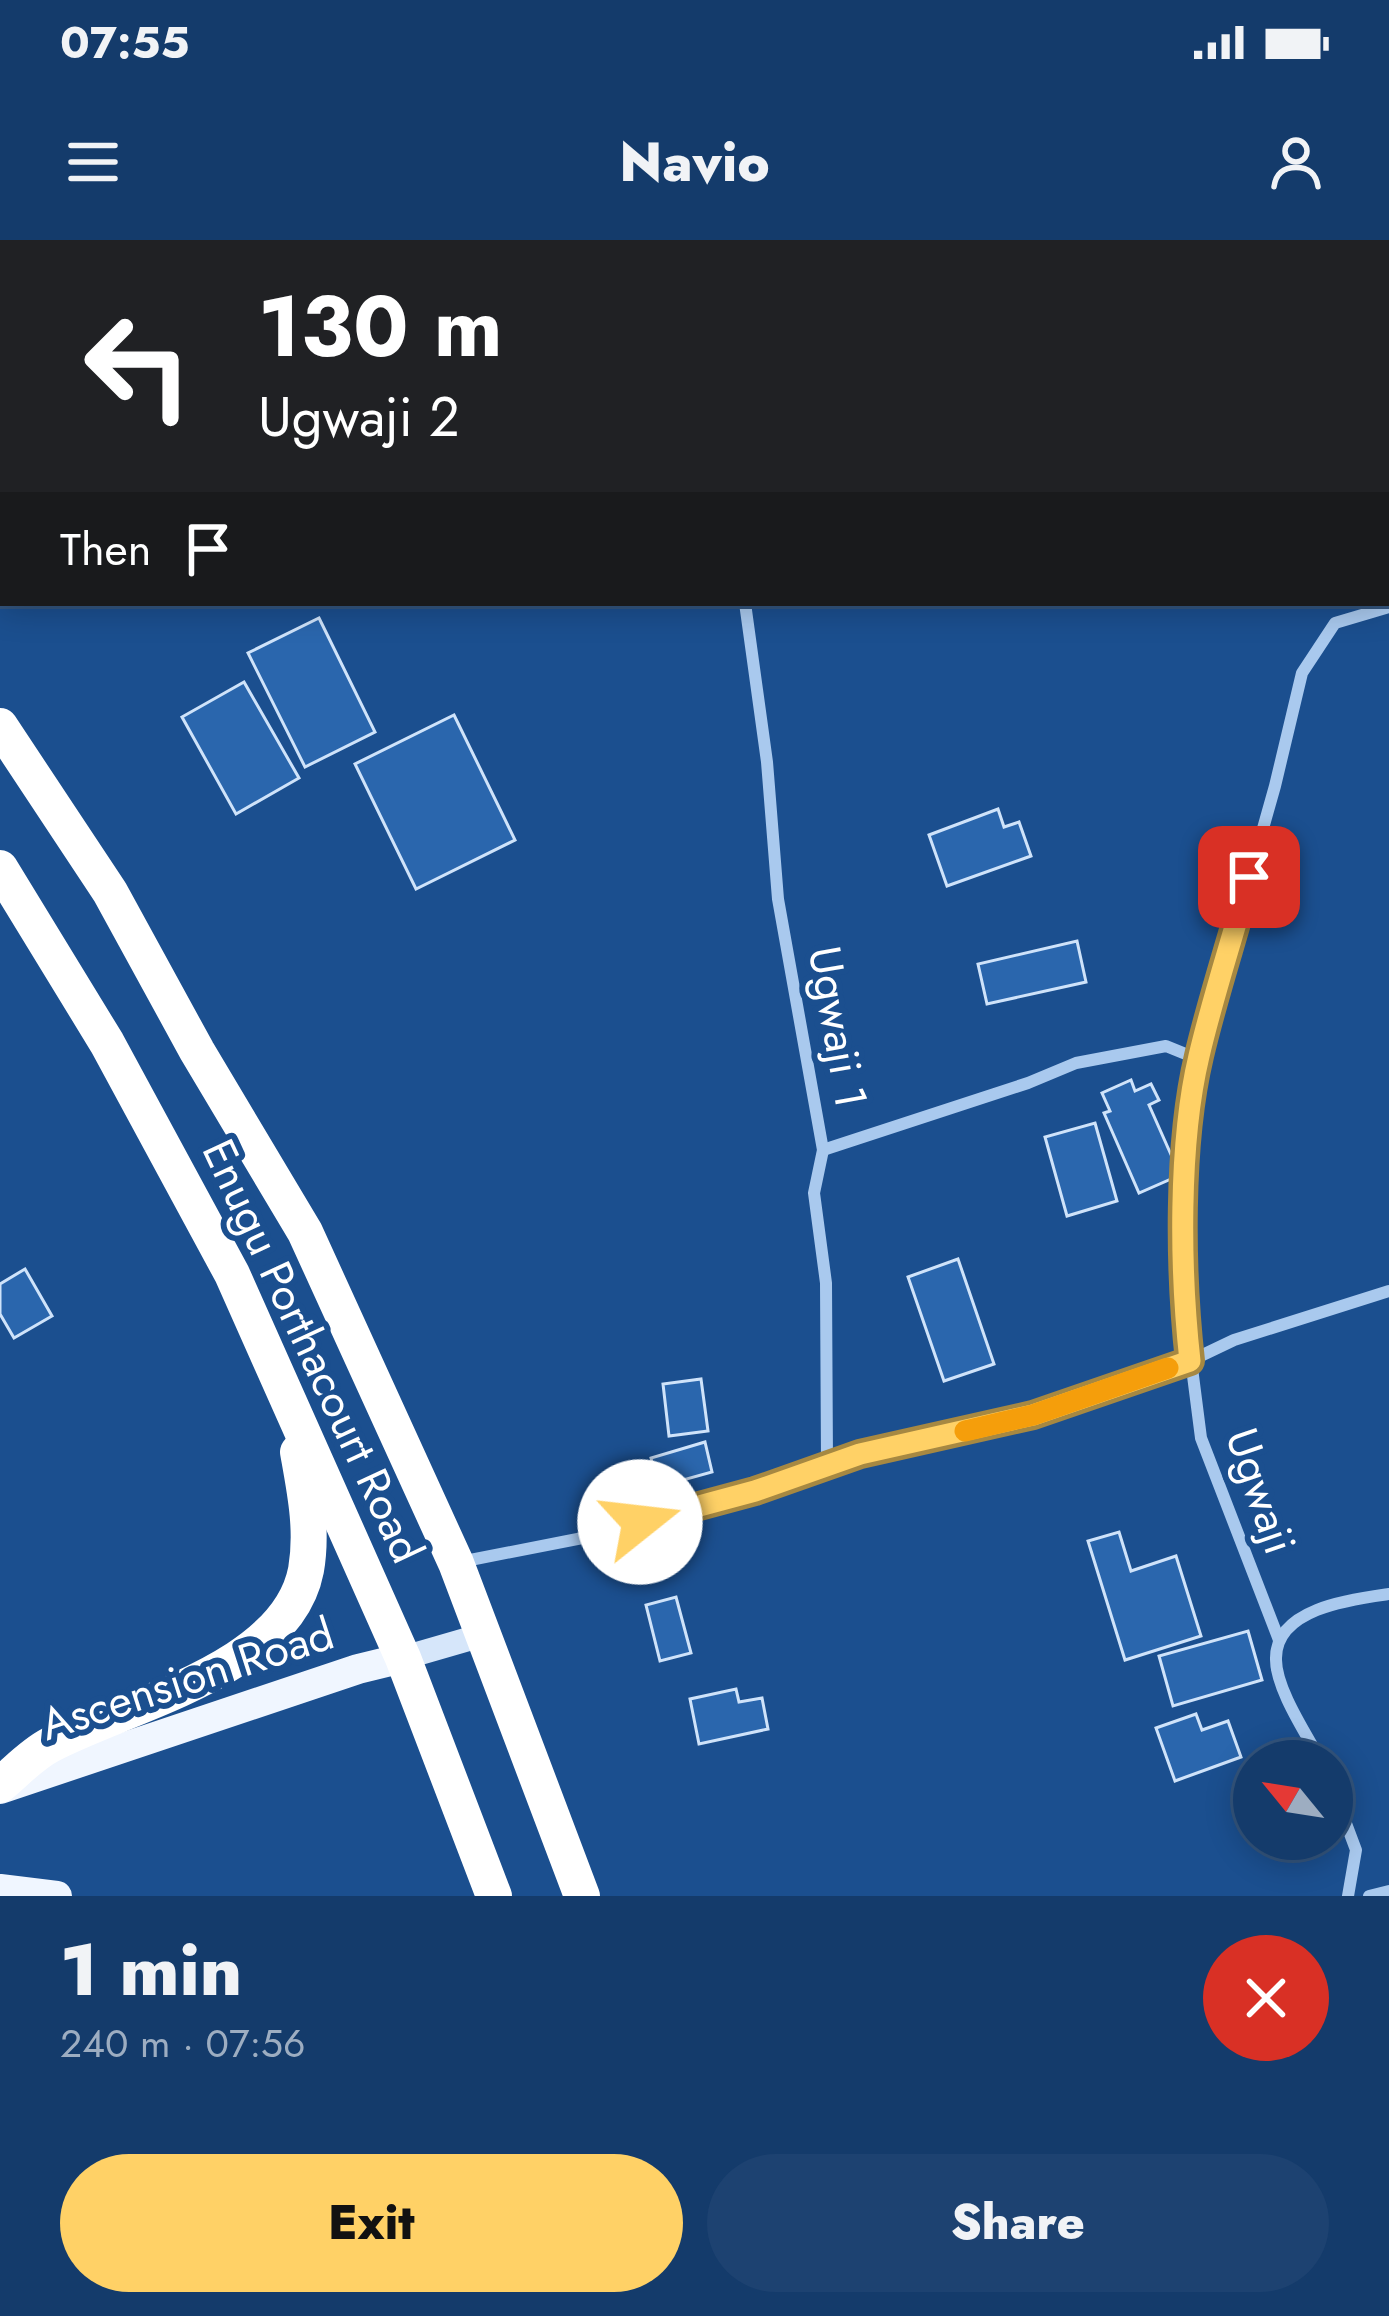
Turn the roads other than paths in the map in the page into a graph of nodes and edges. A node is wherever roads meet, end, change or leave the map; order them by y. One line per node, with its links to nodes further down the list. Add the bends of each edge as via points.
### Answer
1 (745, 606): 6 (street, Ugwaji 1, via 778,899)
2 (1389, 607): 5 (street, Ugwaji, via 1335,623 1302,674)
3 (0, 726): 11 (highway, via 110,892 305,1232)
4 (0, 868): 9 (highway, Enugu Porthacourt Road, via 107,1042)
5 (1198, 1059): 6 (street, via 1166,1046 1076,1063); 8 (street, Ugwaji, via 1185,1157)
6 (824, 1150): 10 (street, Ugwaji 1, via 814,1193 826,1283)
7 (1389, 1291): 8 (street)
8 (1190, 1361): 10 (street, via 1033,1415); 14 (street, Ugwaji, via 1214,1480)
9 (289, 1395): 15 (highway, Enugu Porthacourt Road); 17 (highway, via 309,1519 305,1574 282,1619 246,1655 44,1748)
10 (827, 1463): 11 (street, via 608,1533)
11 (456, 1563): 13 (highway)
12 (1389, 1594): 14 (street, via 1315,1610)
13 (486, 1634): 15 (street); 23 (highway)
14 (1279, 1640): 16 (street, Ugwaji, via 1279,1678)
15 (403, 1658): 17 (main road, Ascension Road); 22 (highway, Enugu Porthacourt Road)
16 (1310, 1740)
17 (0, 1787)
18 (1353, 1842): 24 (street)
19 (0, 1889): 21 (main road)
20 (1389, 1891): 25 (street)
21 (57, 1896)
22 (494, 1896)
23 (582, 1896)
24 (1348, 1896)
25 (1369, 1896)

